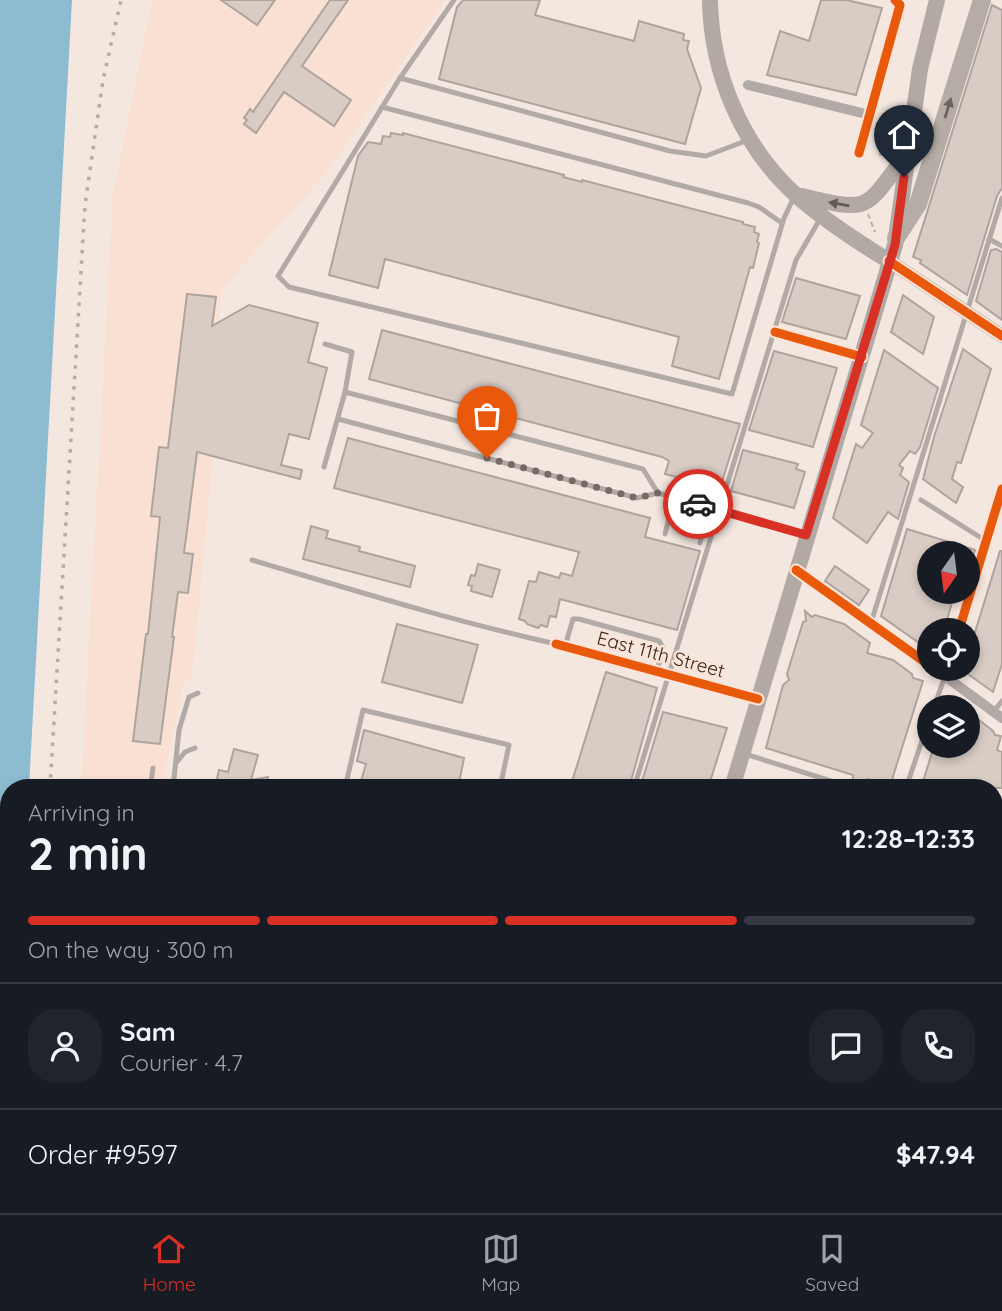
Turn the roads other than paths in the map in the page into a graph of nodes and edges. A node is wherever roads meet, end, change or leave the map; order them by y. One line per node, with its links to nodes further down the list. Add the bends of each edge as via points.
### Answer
1 (454, 0): 6 (lane)
2 (710, 0): 10 (main road, via 717,62)
3 (895, 0): 9 (street, via 900,5)
4 (937, 0): 12 (main road, via 920,69)
5 (982, 0): 18 (main road, one-way to 5, via 918,204)
6 (400, 78): 8 (lane); 10 (lane, via 670,151 706,156)
7 (748, 85): 9 (street)
8 (382, 107): 17 (lane, via 748,203); 17 (lane, via 278,276 289,287 732,394)
9 (870, 115): 11 (street)
10 (751, 139): 13 (main road)
11 (859, 153)
12 (908, 153): 13 (main road, one-way to 13, via 864,204 845,206); 18 (main road)
13 (795, 194): 16 (main road); 17 (lane)
14 (1002, 198): 15 (lane)
15 (1000, 211): 19 (lane)
16 (822, 215): 21 (main road); 23 (lane, via 796,260)
17 (782, 223)
18 (896, 238): 21 (main road)
19 (989, 239): 20 (lane); 22 (lane)
20 (1002, 246)
21 (889, 261): 22 (street); 26 (main road)
22 (967, 312): 24 (street); 44 (lane)
23 (775, 332): 26 (street); 35 (lane)
24 (1002, 336)
25 (324, 344): 27 (lane, via 352,352)
26 (862, 357): 38 (main road)
27 (345, 392): 28 (lane); 31 (lane, via 643,469)
28 (338, 419): 29 (lane); 31 (lane, via 637,498)
29 (324, 467)
30 (1002, 489): 36 (street)
31 (658, 493): 32 (lane)
32 (674, 498): 34 (lane); 37 (lane)
33 (921, 500): 39 (lane)
34 (709, 507): 35 (lane); 40 (lane)
35 (719, 510): 38 (lane); 48 (lane)
36 (999, 510): 39 (street)
37 (665, 534)
38 (806, 535): 42 (main road)
39 (986, 541): 43 (street)
40 (700, 543)
41 (253, 560): 45 (lane, via 446,617)
42 (796, 570): 44 (street); 51 (main road)
43 (963, 618)
44 (871, 623): 46 (street)
45 (561, 645): 47 (street, East 11th Street); 47 (lane, via 573,619 659,640 663,647)
46 (917, 656)
47 (657, 671): 48 (street, East 11th Street)
48 (670, 675): 51 (street, East 11th Street); 63 (lane)
49 (957, 681): 53 (street)
50 (198, 693): 57 (lane, via 189,697)
51 (758, 699): 55 (main road)
52 (1002, 701): 53 (lane)
53 (998, 715)
54 (195, 748): 57 (lane)
55 (742, 753): 64 (main road); 65 (lane)
56 (917, 755): 66 (lane)
57 (176, 763): 60 (lane)
58 (153, 768): 59 (lane)
59 (151, 779)
60 (174, 779)
61 (347, 779): 62 (lane, via 363,710 509,745)
62 (502, 779)
63 (637, 779)
64 (735, 779)
65 (825, 779)
66 (909, 779)

